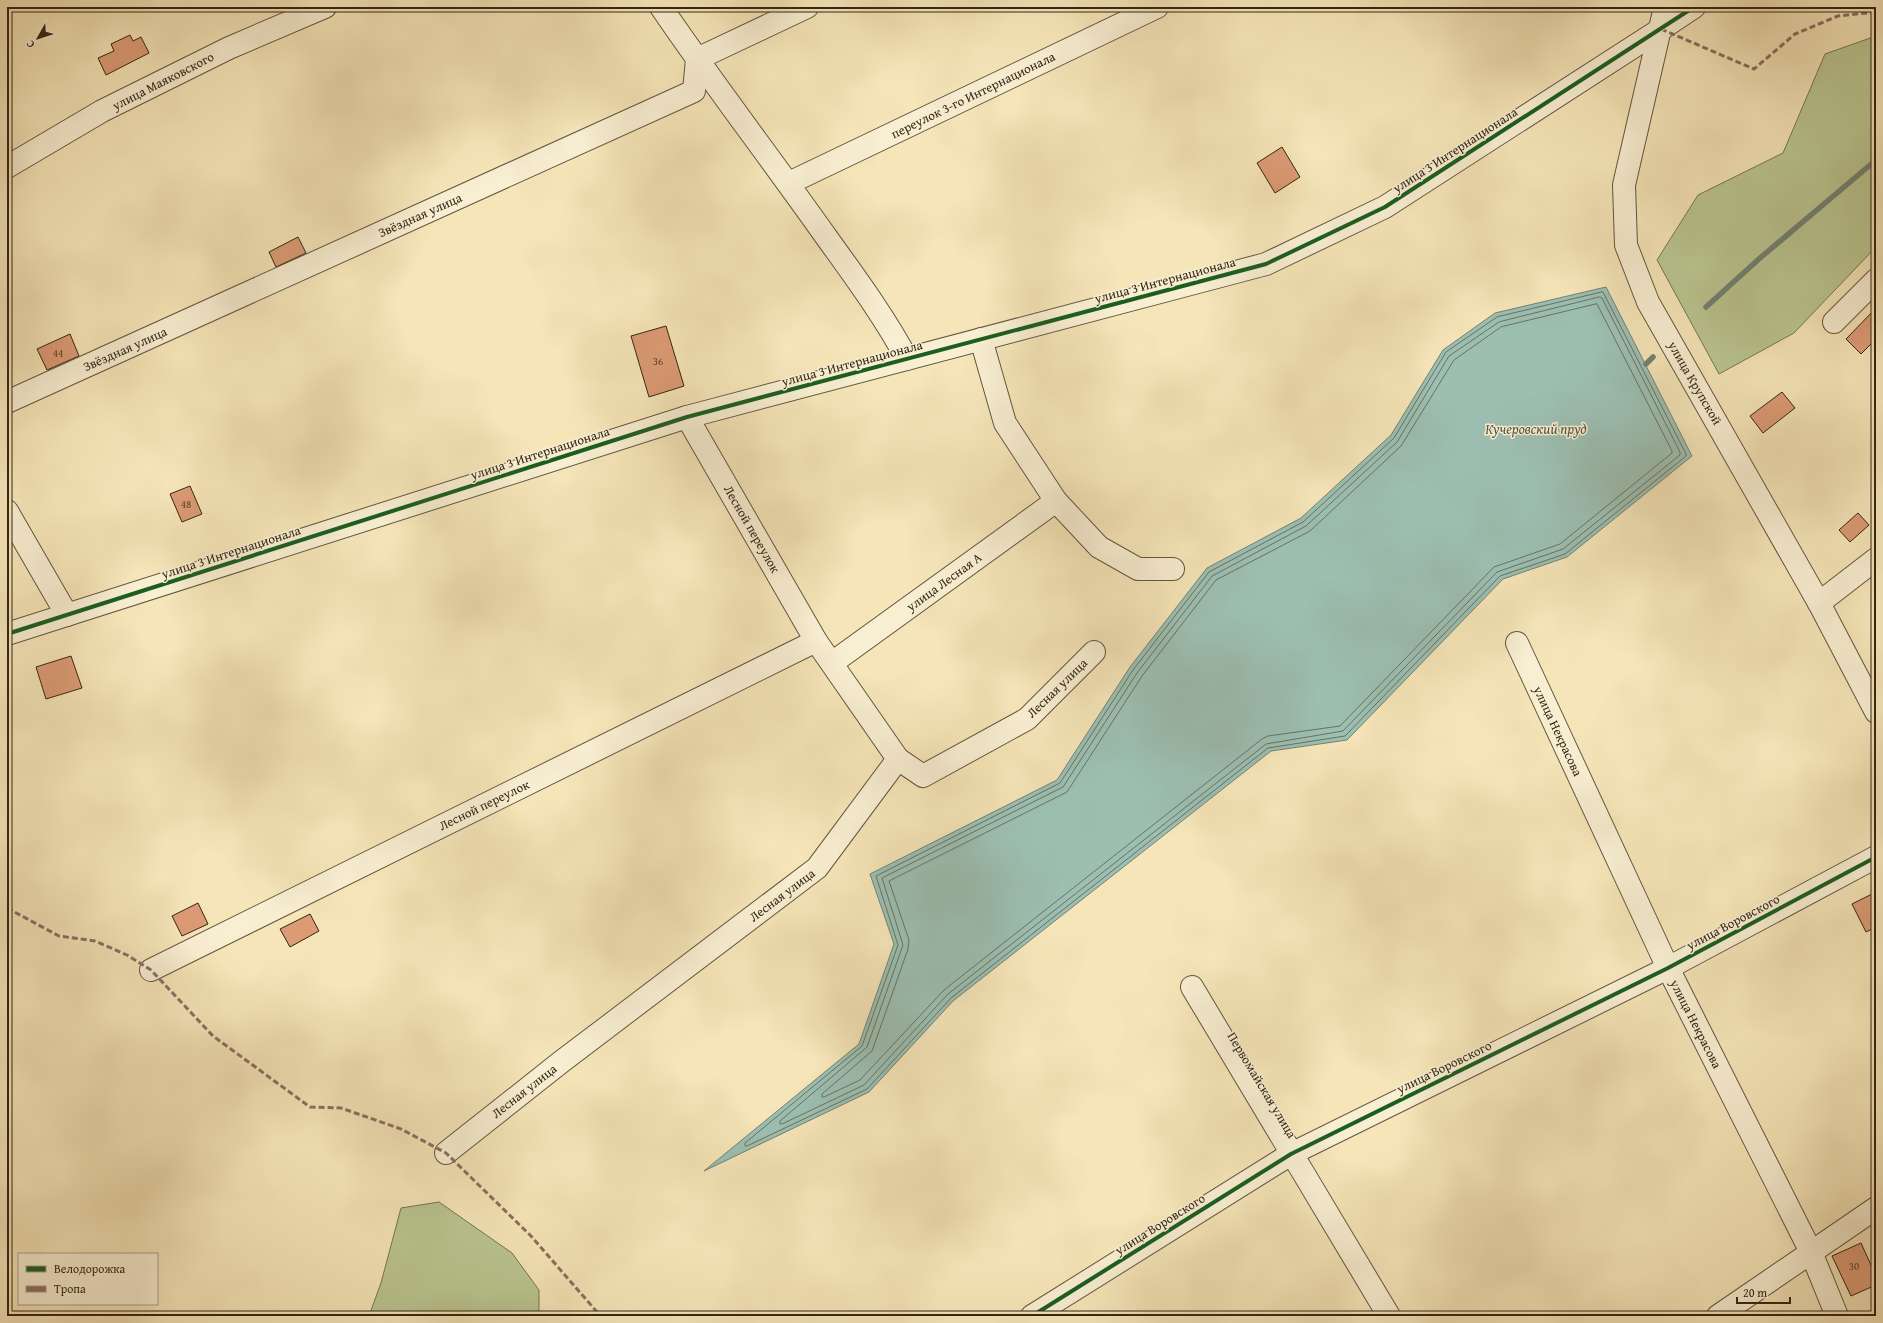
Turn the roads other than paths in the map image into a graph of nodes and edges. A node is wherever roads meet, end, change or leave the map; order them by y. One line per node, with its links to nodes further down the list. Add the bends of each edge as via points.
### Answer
1 (325, 7): 9 (street, улица Маяковского, via 229,48 102,111)
2 (661, 7): 8 (street)
3 (807, 7): 8 (street)
4 (1157, 7): 10 (street, переулок 3-го Интернационала)
5 (1665, 7): 7 (street, улица Крупской)
6 (1694, 7): 7 (street, улица 3 Интернационала)
7 (1661, 29): 13 (street, улица 3 Интернационала, via 1385,207 1266,264); 21 (street, улица Крупской, via 1624,185 1626,245 1648,302)
8 (697, 59): 10 (street); 15 (street, Звёздная улица, via 694,91)
9 (7, 167)
10 (788, 183): 14 (street, via 890,326)
11 (1876, 280): 12 (street)
12 (1834, 322)
13 (981, 339): 14 (street, улица 3 Интернационала); 17 (street, via 1005,423)
14 (907, 359): 16 (street, улица 3 Интернационала)
15 (7, 402)
16 (687, 417): 22 (street, улица 3 Интернационала); 24 (street, Лесной переулок)
17 (1056, 501): 20 (street, via 1099,547 1138,569); 27 (street, улица Лесная А)
18 (7, 511): 22 (street)
19 (1876, 559): 21 (street)
20 (1173, 569)
21 (1819, 603): 28 (street, улица Крупской)
22 (67, 615): 23 (street, улица 3 Интернационала)
23 (7, 634)
24 (816, 641): 27 (street, Лесной переулок); 32 (street, Лесной переулок)
25 (1517, 643): 31 (street, улица Некрасова)
26 (1094, 652): 29 (street, Лесная улица, via 1027,719 923,776)
27 (832, 663): 29 (street, Лесной переулок)
28 (1876, 712)
29 (898, 759): 34 (street, Лесная улица, via 817,868)
30 (1876, 857): 31 (street, улица Воровского)
31 (1668, 968): 35 (street, улица Воровского); 37 (street, улица Некрасова)
32 (151, 970)
33 (1192, 987): 35 (street, Первомайская улица)
34 (446, 1152)
35 (1291, 1154): 38 (street, улица Воровского); 39 (street, Первомайская улица)
36 (1876, 1208): 37 (street)
37 (1811, 1252): 40 (street); 41 (street, улица Некрасова)
38 (1032, 1316)
39 (1388, 1316)
40 (1718, 1316)
41 (1837, 1316)

